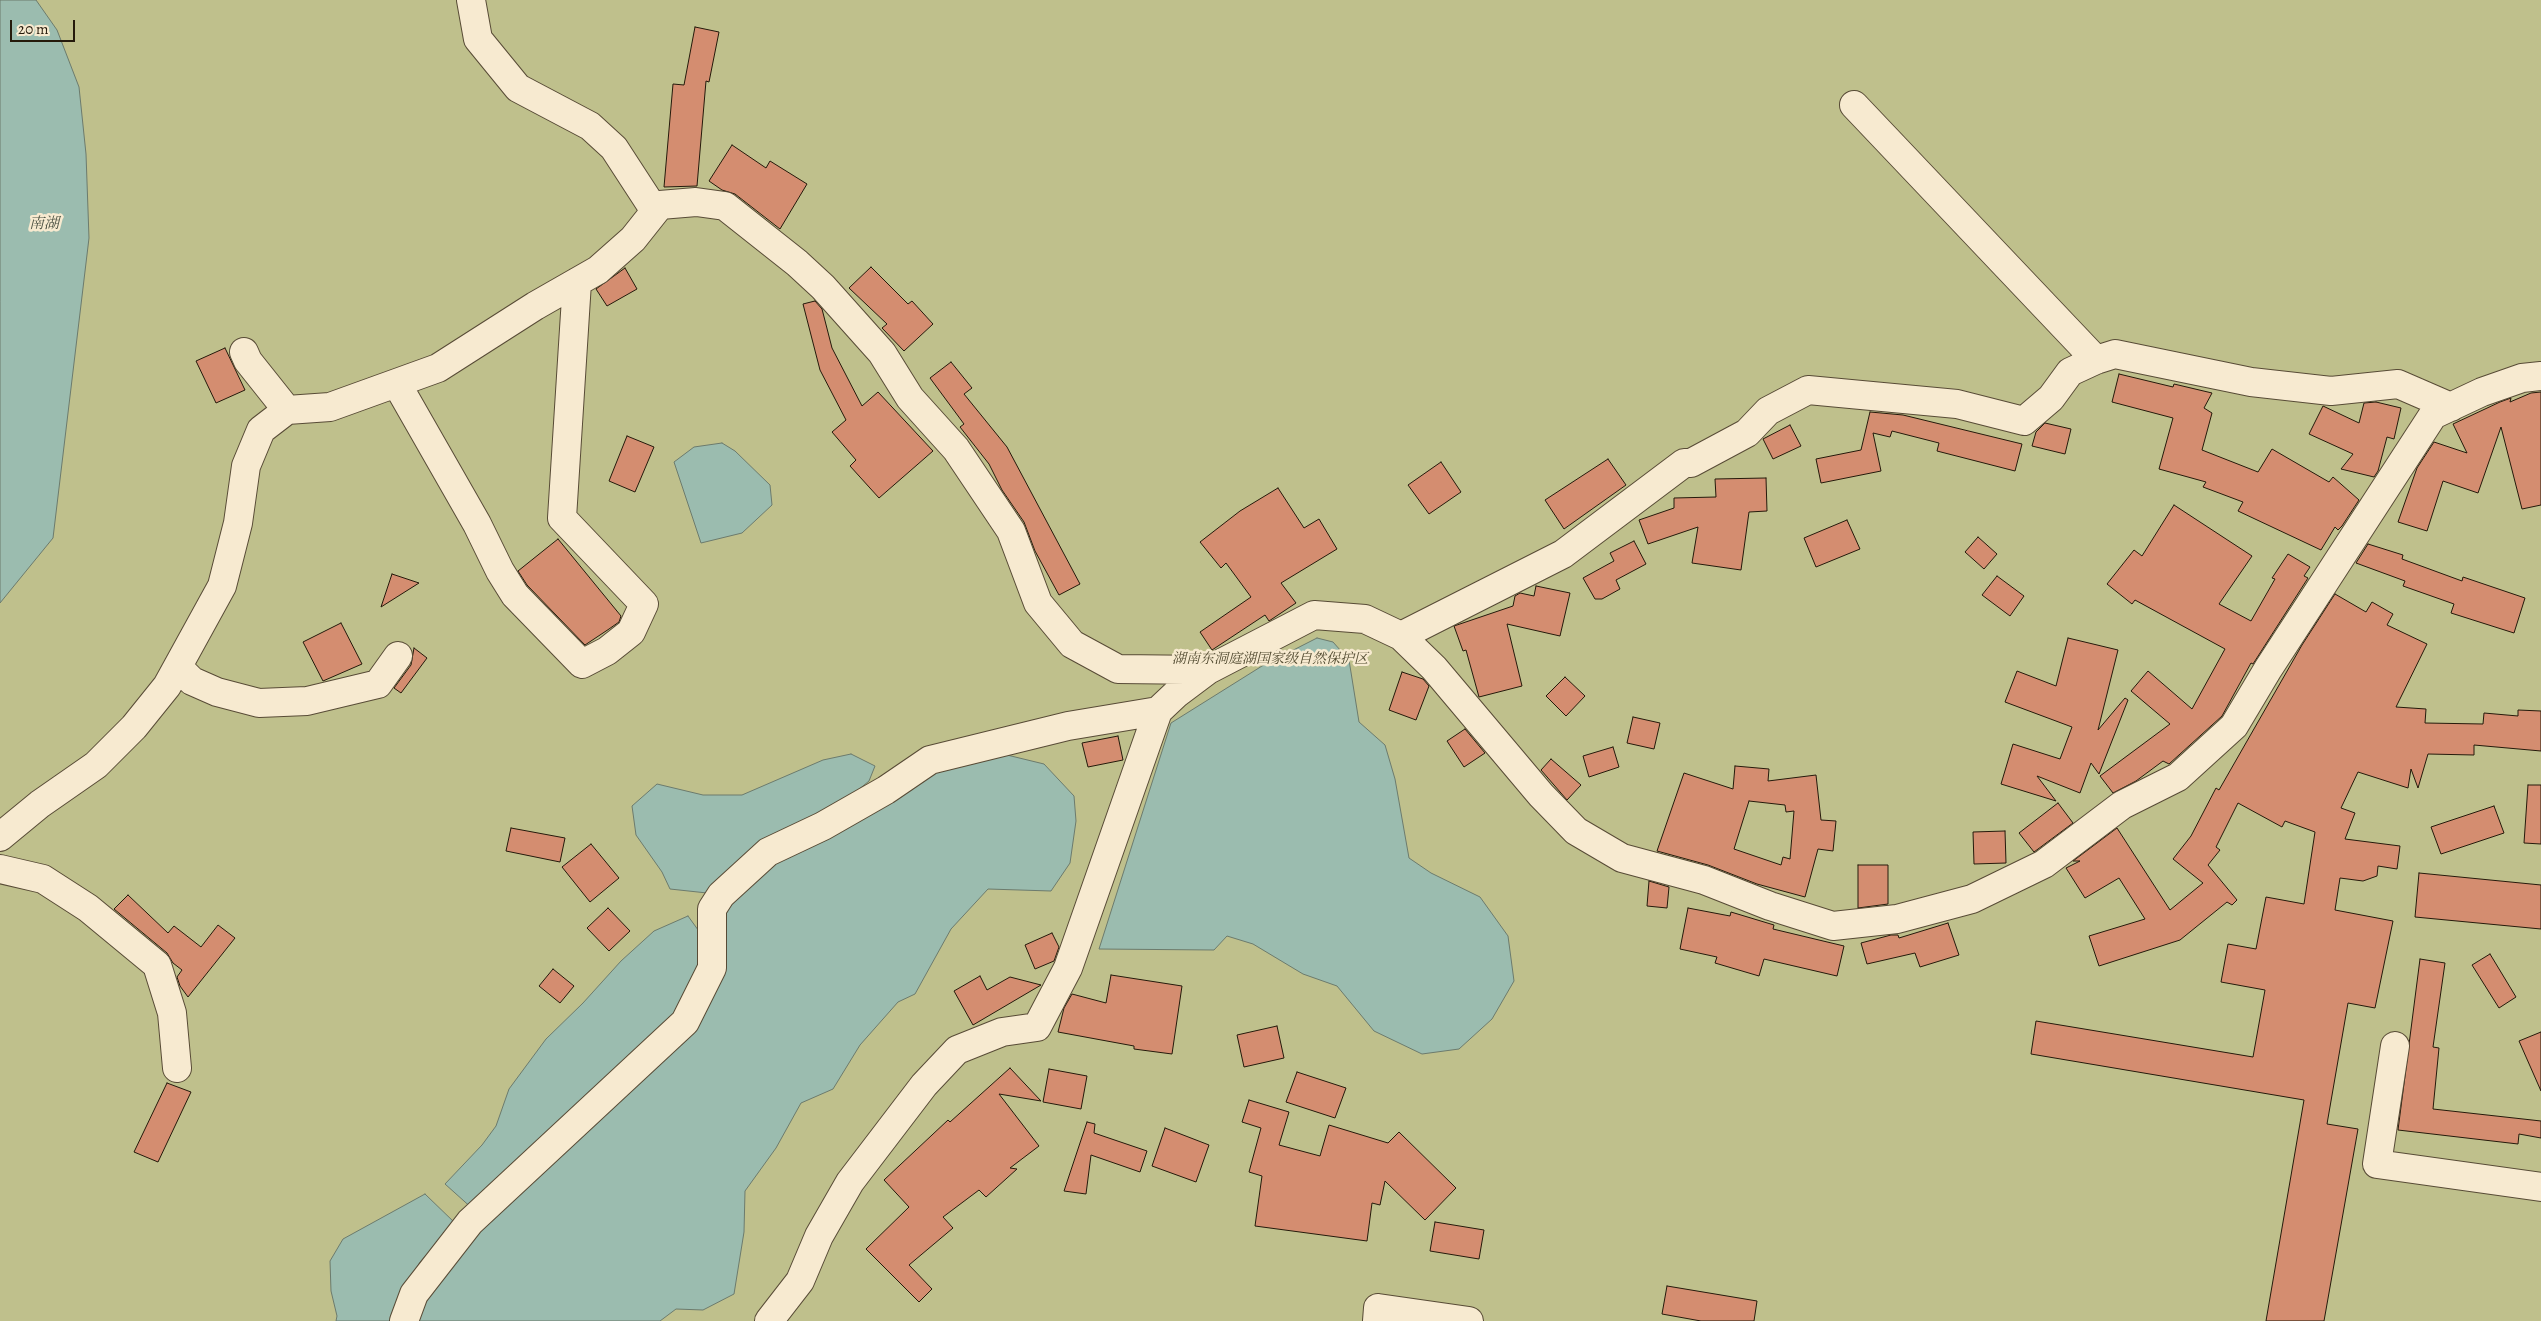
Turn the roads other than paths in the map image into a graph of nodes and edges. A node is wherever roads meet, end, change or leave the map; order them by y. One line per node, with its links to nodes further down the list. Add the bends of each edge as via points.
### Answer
1 (472, 0): 3 (street, via 478,39 518,88 590,126 614,148)
2 (1854, 105): 6 (street)
3 (655, 211): 4 (street, via 633,239 598,270); 14 (street, via 660,205 696,202 725,206 823,287 882,353 910,398 956,449 1011,531 1038,603 1072,644 1118,669)
4 (577, 282): 8 (street, via 438,368); 8 (street, via 562,518 644,604 631,632 607,650 582,664 515,595)
5 (244, 352): 10 (street)
6 (2096, 360): 9 (street, via 2115,354 2251,382 2331,391 2398,384); 11 (street, via 2070,372 2051,398 2024,421 1957,404 1808,390 1768,411 1747,433 1691,463 1684,463 1563,554)
7 (2541, 376): 9 (street, via 2514,381)
8 (396, 384): 10 (street, via 330,407)
9 (2451, 407): 11 (street, via 2433,415 2234,726 2178,777 2122,804 2044,864 1972,899 1897,919 1832,926 1704,880 1622,858 1576,831 1541,795 1434,668)
10 (287, 410): 13 (street, via 262,430 246,466 238,523 222,586)
11 (1401, 636): 14 (street, via 1365,619 1314,615)
12 (398, 656): 13 (street, via 378,684 307,701 259,703 192,680)
13 (178, 667): 16 (street, via 167,686 134,726 96,765)
14 (1208, 670): 15 (street)
15 (1158, 711): 21 (street, via 1068,726 930,760 823,826 768,852 722,895 712,910 712,968 685,1022 470,1222 414,1294); 22 (street, via 1068,968 1037,1026 1002,1032 957,1050 924,1085 850,1182 819,1236 800,1281)
16 (0, 837)
17 (0, 869): 19 (street, via 42,879 88,908 157,966 172,1013)
18 (2395, 1046): 20 (street, via 2377,1164)
19 (177, 1068)
20 (2541, 1188)
21 (404, 1321)
22 (769, 1321)
23 (1377, 1321): 24 (street, via 1378,1308)
24 (1469, 1321)

